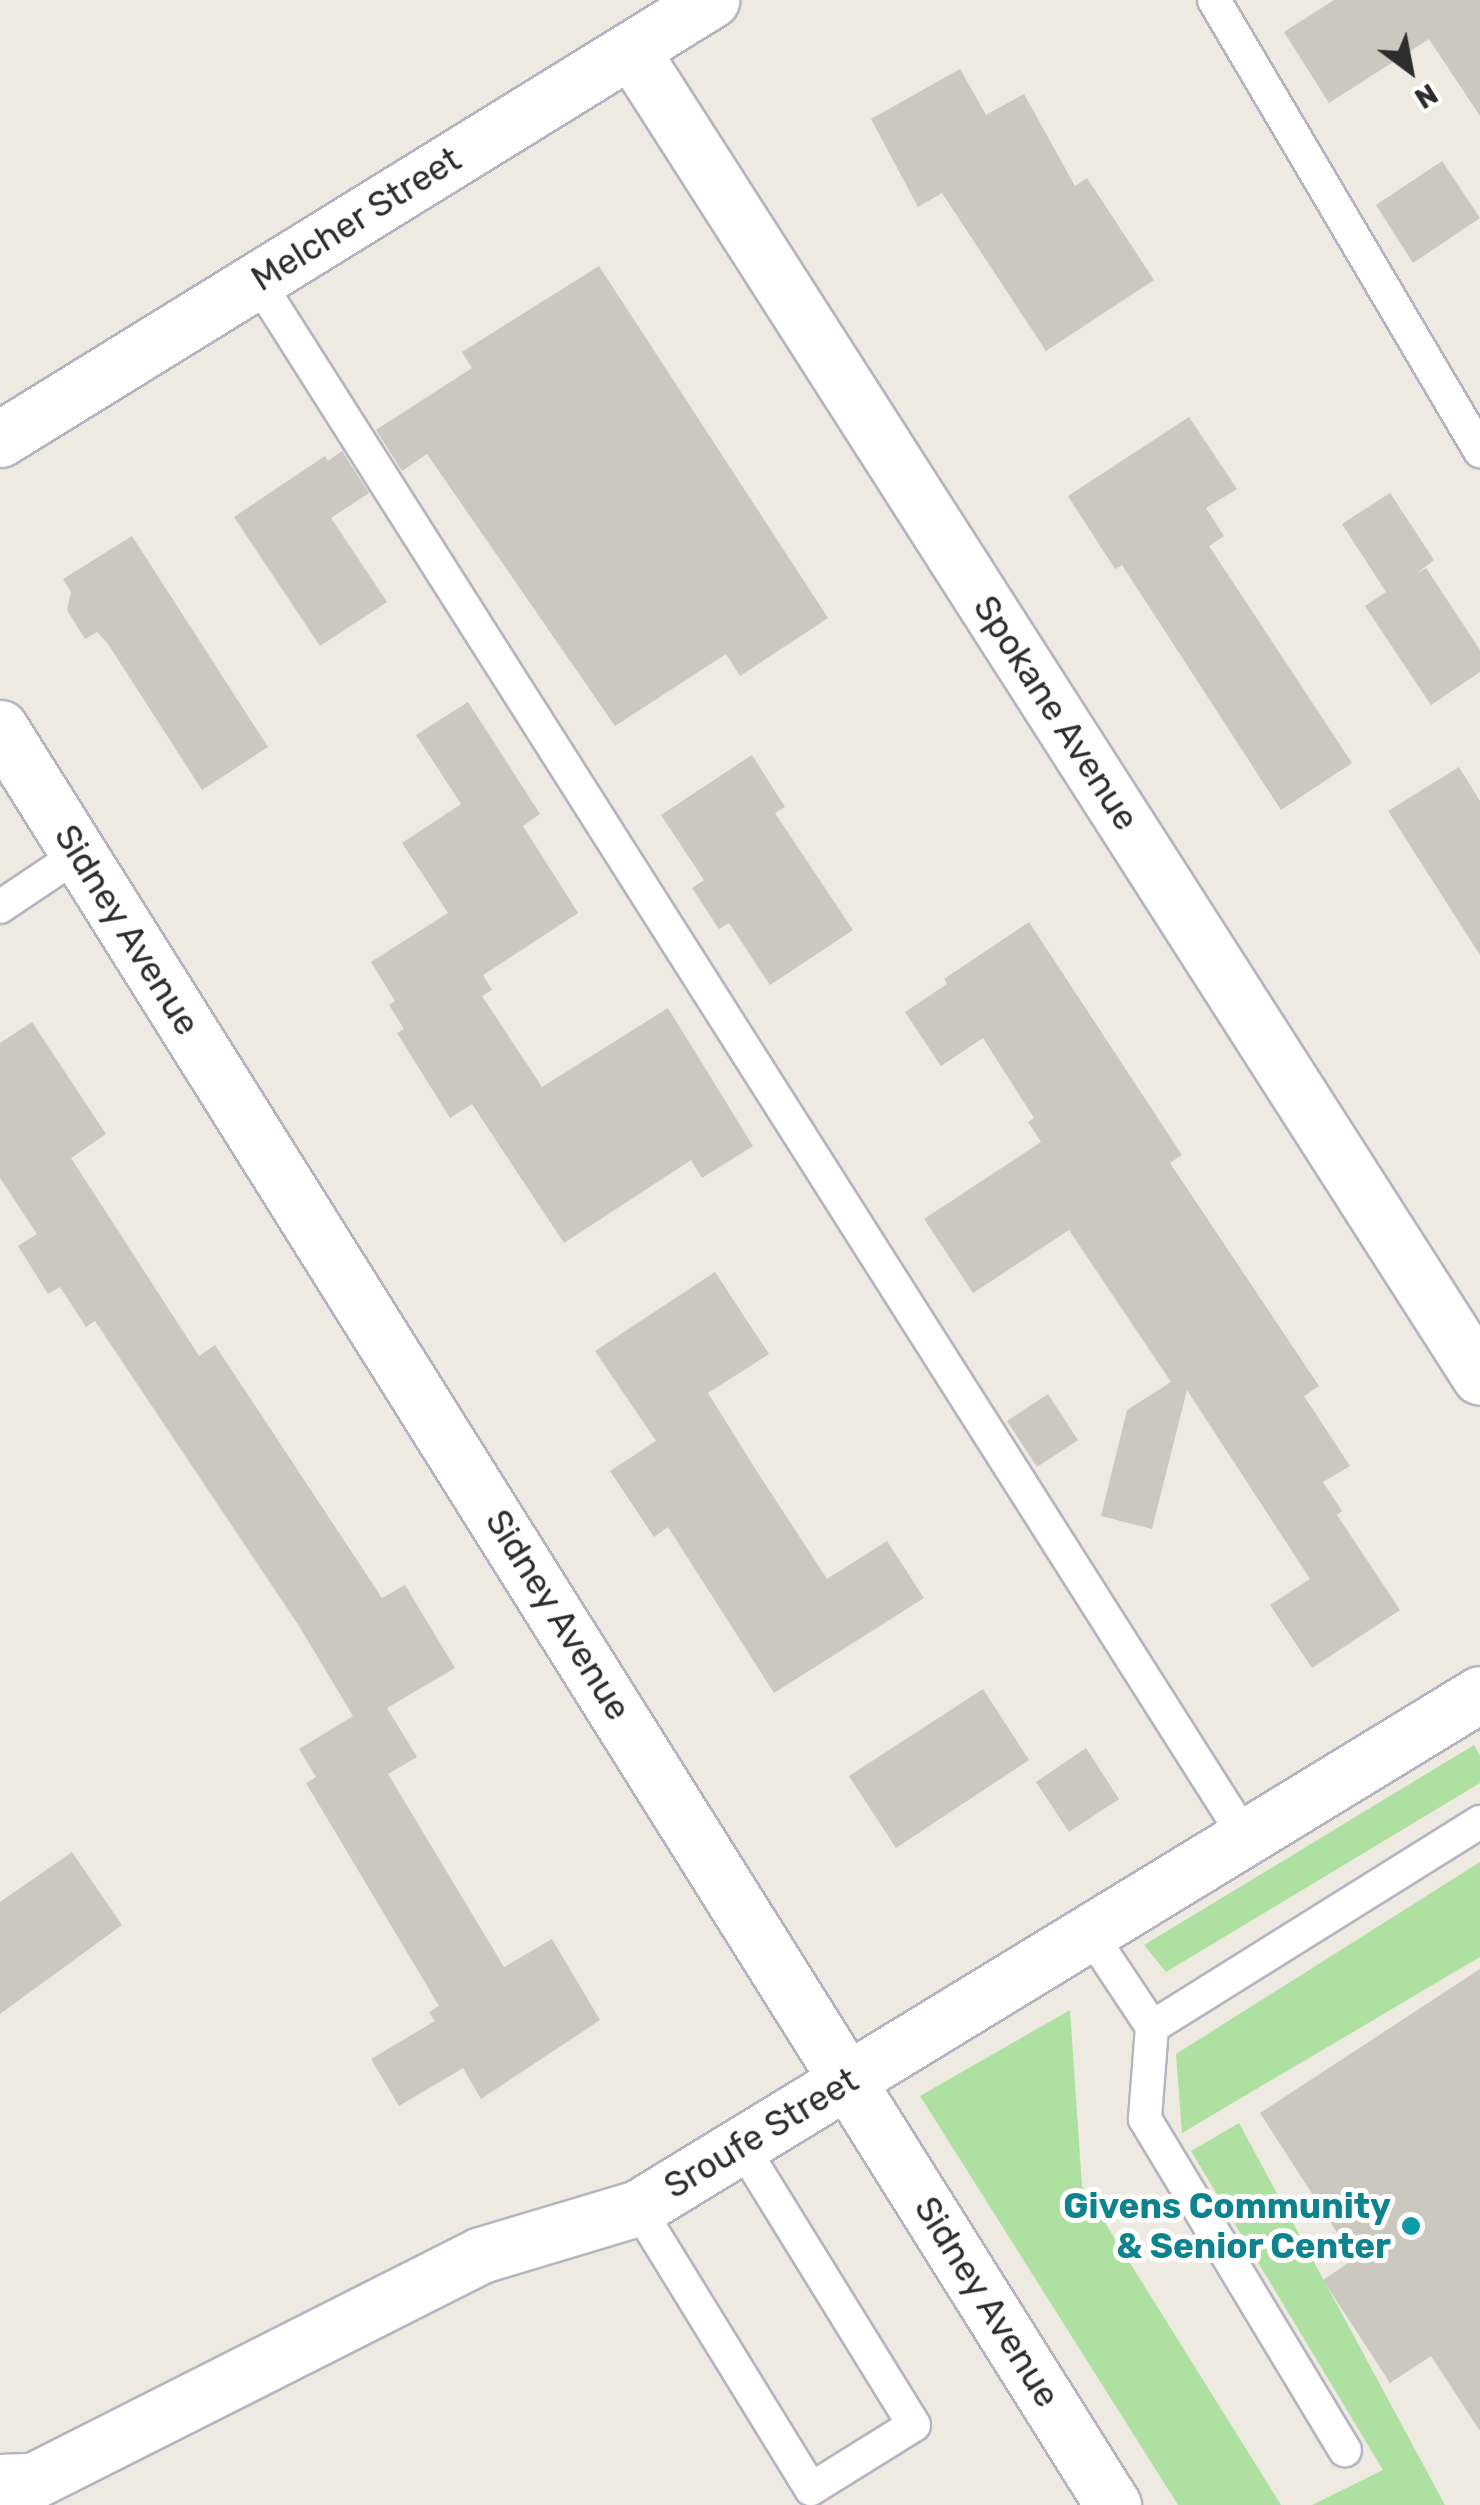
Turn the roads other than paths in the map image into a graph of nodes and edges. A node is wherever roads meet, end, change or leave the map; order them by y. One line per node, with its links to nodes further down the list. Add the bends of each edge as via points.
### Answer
1 (712, 0): 3 (street, Melcher Street)
2 (1214, 0): 6 (lane)
3 (631, 50): 4 (street, Melcher Street); 10 (street, Spokane Avenue)
4 (257, 280): 5 (street, Melcher Street); 13 (lane)
5 (0, 439)
6 (1480, 451)
7 (0, 728): 8 (street, Sidney Avenue)
8 (79, 854): 9 (lane); 16 (street, Sidney Avenue)
9 (0, 908)
10 (1480, 1376)
11 (1480, 1694): 13 (street, Sroufe Street)
12 (1480, 1822): 15 (lane)
13 (1245, 1837): 14 (street, Sroufe Street)
14 (1090, 1932): 15 (lane); 16 (street, Sroufe Street)
15 (1152, 2027): 19 (lane, via 1145,2119)
16 (850, 2079): 17 (street, Sroufe Street); 21 (street, Sidney Avenue)
17 (741, 2145): 18 (street, Sroufe Street); 18 (lane, via 914,2425 811,2489)
18 (638, 2208): 20 (street, Sroufe Street, via 481,2256 33,2481)
19 (1346, 2450)
20 (0, 2482)
21 (1113, 2505)

